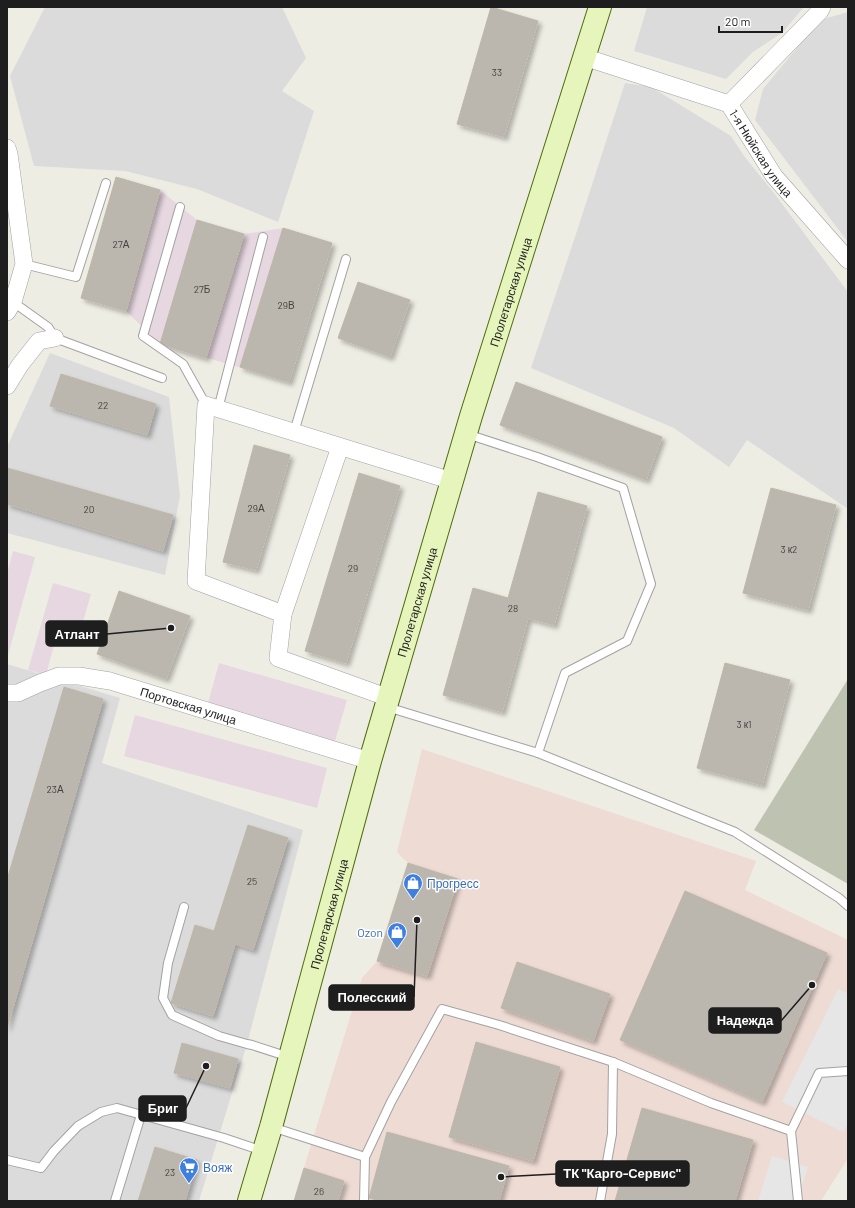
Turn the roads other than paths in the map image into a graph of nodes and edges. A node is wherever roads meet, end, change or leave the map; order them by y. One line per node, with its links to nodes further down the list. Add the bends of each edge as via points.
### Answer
1 (822, 7): 4 (street)
2 (598, 8): 3 (street, Пролетарская улица)
3 (584, 57): 4 (street, 1-я Нюйская улица); 18 (street, Пролетарская улица)
4 (729, 104): 10 (street, 1-я Нюйская улица, via 774,176)
5 (7, 148): 11 (street)
6 (106, 183): 11 (lane, via 76,277)
7 (180, 207): 16 (lane, via 144,336 183,364)
8 (263, 237): 16 (lane)
9 (346, 259): 17 (lane)
10 (848, 260)
11 (24, 264): 12 (street)
12 (10, 307): 13 (lane, via 48,327)
13 (55, 338): 14 (lane); 15 (street, via 39,341)
14 (162, 378)
15 (7, 386)
16 (212, 407): 17 (street); 21 (street, via 196,581)
17 (294, 432): 19 (street)
18 (466, 434): 20 (street, Пролетарская улица); 24 (lane, via 622,488 651,584 627,641 565,673)
19 (340, 447): 20 (street); 21 (street)
20 (452, 481): 23 (street, Пролетарская улица)
21 (283, 614): 23 (street, via 278,658)
22 (7, 693): 25 (street, Портовская улица, via 18,693 59,676 110,681)
23 (387, 702): 24 (lane); 25 (street, Пролетарская улица)
24 (538, 753): 26 (lane, via 735,832)
25 (370, 761): 28 (street, Пролетарская улица)
26 (848, 906)
27 (184, 907): 28 (lane, via 168,964 163,998 172,1015 219,1036)
28 (290, 1058): 32 (street, Пролетарская улица)
29 (613, 1062): 33 (lane, via 711,1103); 35 (lane, via 442,1009 391,1102); 40 (lane, via 612,1134)
30 (848, 1070): 33 (lane, via 819,1073)
31 (141, 1115): 34 (lane); 36 (lane, via 117,1108 101,1112 78,1126 41,1168); 37 (lane)
32 (271, 1126): 34 (street, Пролетарская улица); 35 (lane)
33 (791, 1130): 41 (lane)
34 (264, 1151): 38 (street, Пролетарская улица)
35 (365, 1157): 39 (lane)
36 (7, 1160)
37 (115, 1201)
38 (249, 1201)
39 (364, 1201)
40 (600, 1201)
41 (798, 1201)

